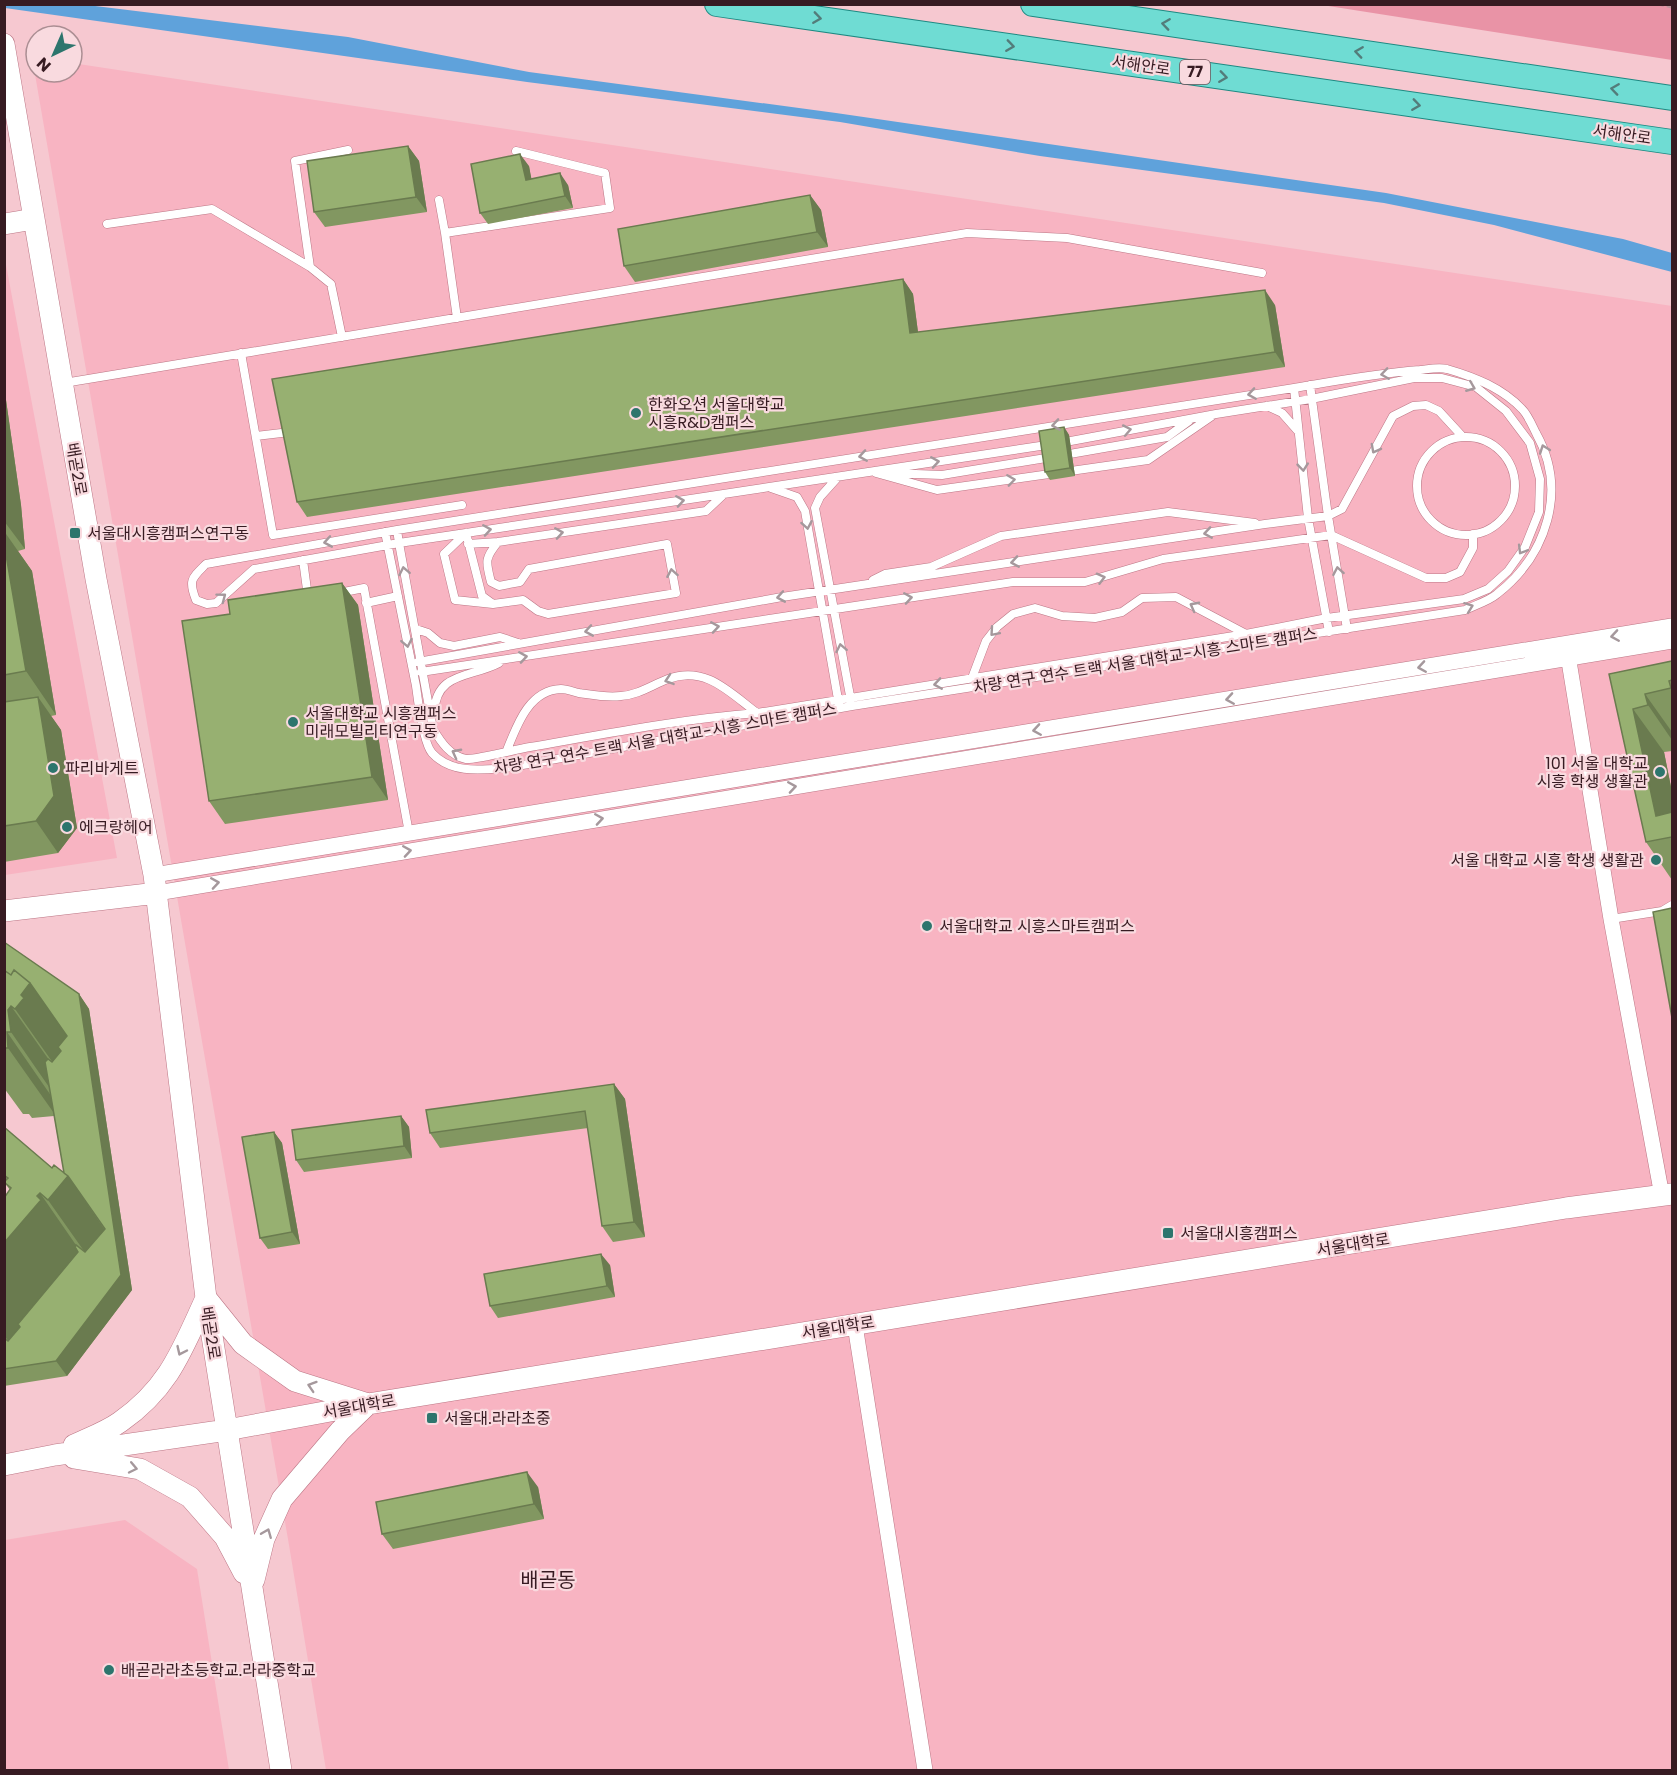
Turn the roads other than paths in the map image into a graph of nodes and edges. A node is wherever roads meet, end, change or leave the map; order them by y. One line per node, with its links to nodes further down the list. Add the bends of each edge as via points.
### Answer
1 (717, 4): 5 (main road, 서해안로 / 77, one-way to 5)
2 (1033, 4): 4 (main road, one-way to 2)
3 (4, 45): 9 (main road, 배곧2로)
4 (1672, 98)
5 (1672, 142)
6 (348, 150): 13 (lane, via 295,161)
7 (516, 151): 12 (lane, via 605,173 610,208)
8 (439, 200): 12 (lane)
9 (34, 219): 10 (main road); 18 (main road, 배곧2로)
10 (4, 224)
11 (107, 224): 13 (lane, via 212,209)
12 (446, 233): 15 (lane)
13 (309, 267): 16 (lane, via 331,284)
14 (1262, 273): 15 (lane, via 1067,238 967,233)
15 (456, 318): 16 (lane)
16 (342, 337): 17 (lane)
17 (242, 353): 18 (lane); 28 (lane)
18 (63, 384): 83 (main road, 배곧2로, via 96,579)
19 (1310, 385): 20 (lane); 21 (lane); 64 (lane, one-way to 19, via 1465,610 1496,596 1538,549 1550,515 1552,486 1546,449 1524,411 1500,390 1474,377 1443,368)
20 (1294, 388): 22 (lane, 차량 연구 연수 트랙 서울 대학교-시흥 스마트 캠퍼스); 38 (lane, one-way to 38)
21 (1311, 399): 22 (lane); 35 (lane); 61 (lane, one-way to 61, via 1414,378 1442,378 1476,387 1506,411 1530,443 1540,479 1539,512 1525,547 1508,571 1488,589 1464,599)
22 (1295, 401): 23 (lane); 27 (lane, 차량 연구 연수 트랙 서울 대학교-시흥 스마트 캠퍼스)
23 (1266, 406): 24 (lane); 27 (lane, via 1282,413)
24 (1216, 414): 25 (lane); 30 (lane, one-way to 24, via 937,490 1148,460)
25 (1191, 418): 30 (lane, one-way to 25); 30 (lane, via 1167,437 964,472)
26 (290, 432): 28 (lane)
27 (1299, 434): 36 (lane, 차량 연구 연수 트랙 서울 대학교-시흥 스마트 캠퍼스, one-way to 36)
28 (256, 436): 34 (lane, via 273,534)
29 (1462, 436): 35 (lane, one-way to 35, via 1439,411 1426,405 1413,406 1393,416 1342,509); 41 (lane, via 1489,442 1502,451 1516,481 1515,497 1508,512 1498,524); 41 (lane, via 1442,442 1429,453 1420,467 1418,499 1437,525 1451,533)
30 (872, 472): 31 (lane)
31 (838, 477): 32 (lane); 50 (lane, via 815,508)
32 (770, 487): 33 (lane); 51 (lane, one-way to 51, via 796,498 805,511)
33 (724, 494): 40 (lane, one-way to 33); 44 (lane, one-way to 33, via 706,511)
34 (462, 505)
35 (1328, 516): 36 (lane); 42 (lane)
36 (1308, 518): 37 (lane); 43 (lane, 차량 연구 연수 트랙 서울 대학교-시흥 스마트 캠퍼스)
37 (1265, 524): 49 (lane, one-way to 49); 49 (lane, via 1168,512 1001,536 931,567 885,574)
38 (397, 530): 39 (lane); 45 (lane)
39 (385, 532): 46 (lane, 차량 연구 연수 트랙 서울 대학교-시흥 스마트 캠퍼스); 48 (lane, one-way to 48, via 206,564 192,577 191,587 196,600 216,603 254,569)
40 (466, 533): 45 (lane); 47 (lane); 58 (lane, via 444,554 455,600)
41 (1473, 534): 42 (lane, via 1473,548 1460,572 1446,578 1426,578)
42 (1331, 535): 43 (lane); 61 (lane, one-way to 42)
43 (1312, 538): 59 (lane, one-way to 43, via 1014,582 1085,582 1163,559); 62 (lane, 차량 연구 연수 트랙 서울 대학교-시흥 스마트 캠퍼스)
44 (498, 542): 47 (lane); 58 (lane, one-way to 44, via 523,600 548,614 676,593 668,544 529,569 520,582 499,586 491,582 486,562)
45 (399, 543): 46 (lane); 65 (lane, one-way to 45)
46 (388, 544): 48 (lane); 54 (lane, 차량 연구 연수 트랙 서울 대학교-시흥 스마트 캠퍼스)
47 (468, 544): 58 (lane, via 482,596)
48 (303, 560): 55 (lane)
49 (866, 584): 50 (lane)
50 (830, 589): 51 (lane); 59 (lane)
51 (819, 591): 60 (lane); 69 (lane, one-way to 69)
52 (330, 594): 57 (lane, via 364,588)
53 (319, 596): 55 (lane)
54 (398, 596): 57 (lane); 73 (lane, 차량 연구 연수 트랙 서울 대학교-시흥 스마트 캠퍼스, one-way to 73)
55 (308, 598): 56 (lane)
56 (299, 600)
57 (366, 603): 82 (lane)
58 (493, 604)
59 (834, 609): 60 (lane); 77 (lane, one-way to 59)
60 (822, 611): 71 (lane, one-way to 60); 78 (lane)
61 (1345, 616): 62 (lane); 64 (lane)
62 (1327, 618): 66 (lane, 차량 연구 연수 트랙 서울 대학교-시흥 스마트 캠퍼스); 67 (lane)
63 (1672, 626): 70 (street, one-way to 70)
64 (1347, 629): 66 (lane)
65 (416, 630): 69 (lane, via 428,633 440,644 454,646 500,637); 72 (lane)
66 (1329, 632): 77 (lane, 차량 연구 연수 트랙 서울 대학교-시흥 스마트 캠퍼스)
67 (1246, 633): 76 (lane); 76 (lane, one-way to 76, via 1176,597 1142,598 1122,612 1095,618 1062,616 1035,608 1013,614 997,627 986,641)
68 (1672, 641): 70 (street)
69 (519, 644): 72 (lane)
70 (1567, 651): 82 (street, one-way to 82); 83 (street, one-way to 70, via 1438,678); 88 (street)
71 (504, 660): 74 (lane); 80 (lane, via 448,681 434,704)
72 (421, 662): 73 (lane); 74 (lane)
73 (411, 663): 75 (lane, 차량 연구 연수 트랙 서울 대학교-시흥 스마트 캠퍼스)
74 (423, 672): 75 (lane); 80 (lane)
75 (413, 674): 78 (lane, 차량 연구 연수 트랙 서울 대학교-시흥 스마트 캠퍼스, via 431,752 446,764 478,771)
76 (972, 678): 77 (lane, one-way to 77)
77 (851, 702): 78 (lane, 차량 연구 연수 트랙 서울 대학교-시흥 스마트 캠퍼스)
78 (839, 704): 79 (lane)
79 (757, 713): 81 (lane); 81 (lane, one-way to 81, via 709,678 687,675 630,696 548,691 523,713)
80 (433, 729): 81 (lane, one-way to 80, via 469,759 450,751)
81 (507, 750)
82 (409, 833): 83 (street)
83 (156, 884): 85 (main road); 90 (main road, 배곧2로)
84 (1672, 904): 86 (lane)
85 (4, 911)
86 (1662, 911): 87 (lane); 88 (lane)
87 (1672, 913)
88 (1611, 919): 89 (street)
89 (1667, 1195): 91 (main road, 서울대학로, via 1566,1208)
90 (206, 1298): 92 (main road, one-way to 90, via 295,1381 243,1344); 93 (main road, 배곧2로); 94 (main road, one-way to 94, via 173,1368 142,1405 118,1424)
91 (855, 1325): 92 (main road, 서울대학로); 98 (street)
92 (368, 1404): 93 (main road, 서울대학로); 96 (main road, one-way to 92, via 264,1539 282,1499)
93 (227, 1430): 94 (main road, 서울대학로); 96 (main road, 배곧2로)
94 (55, 1455): 95 (main road, 서울대학로); 96 (main road, one-way to 96, via 140,1469 190,1497 225,1537)
95 (4, 1465)
96 (252, 1590): 97 (main road, 배곧2로)
97 (281, 1770)
98 (926, 1770)

